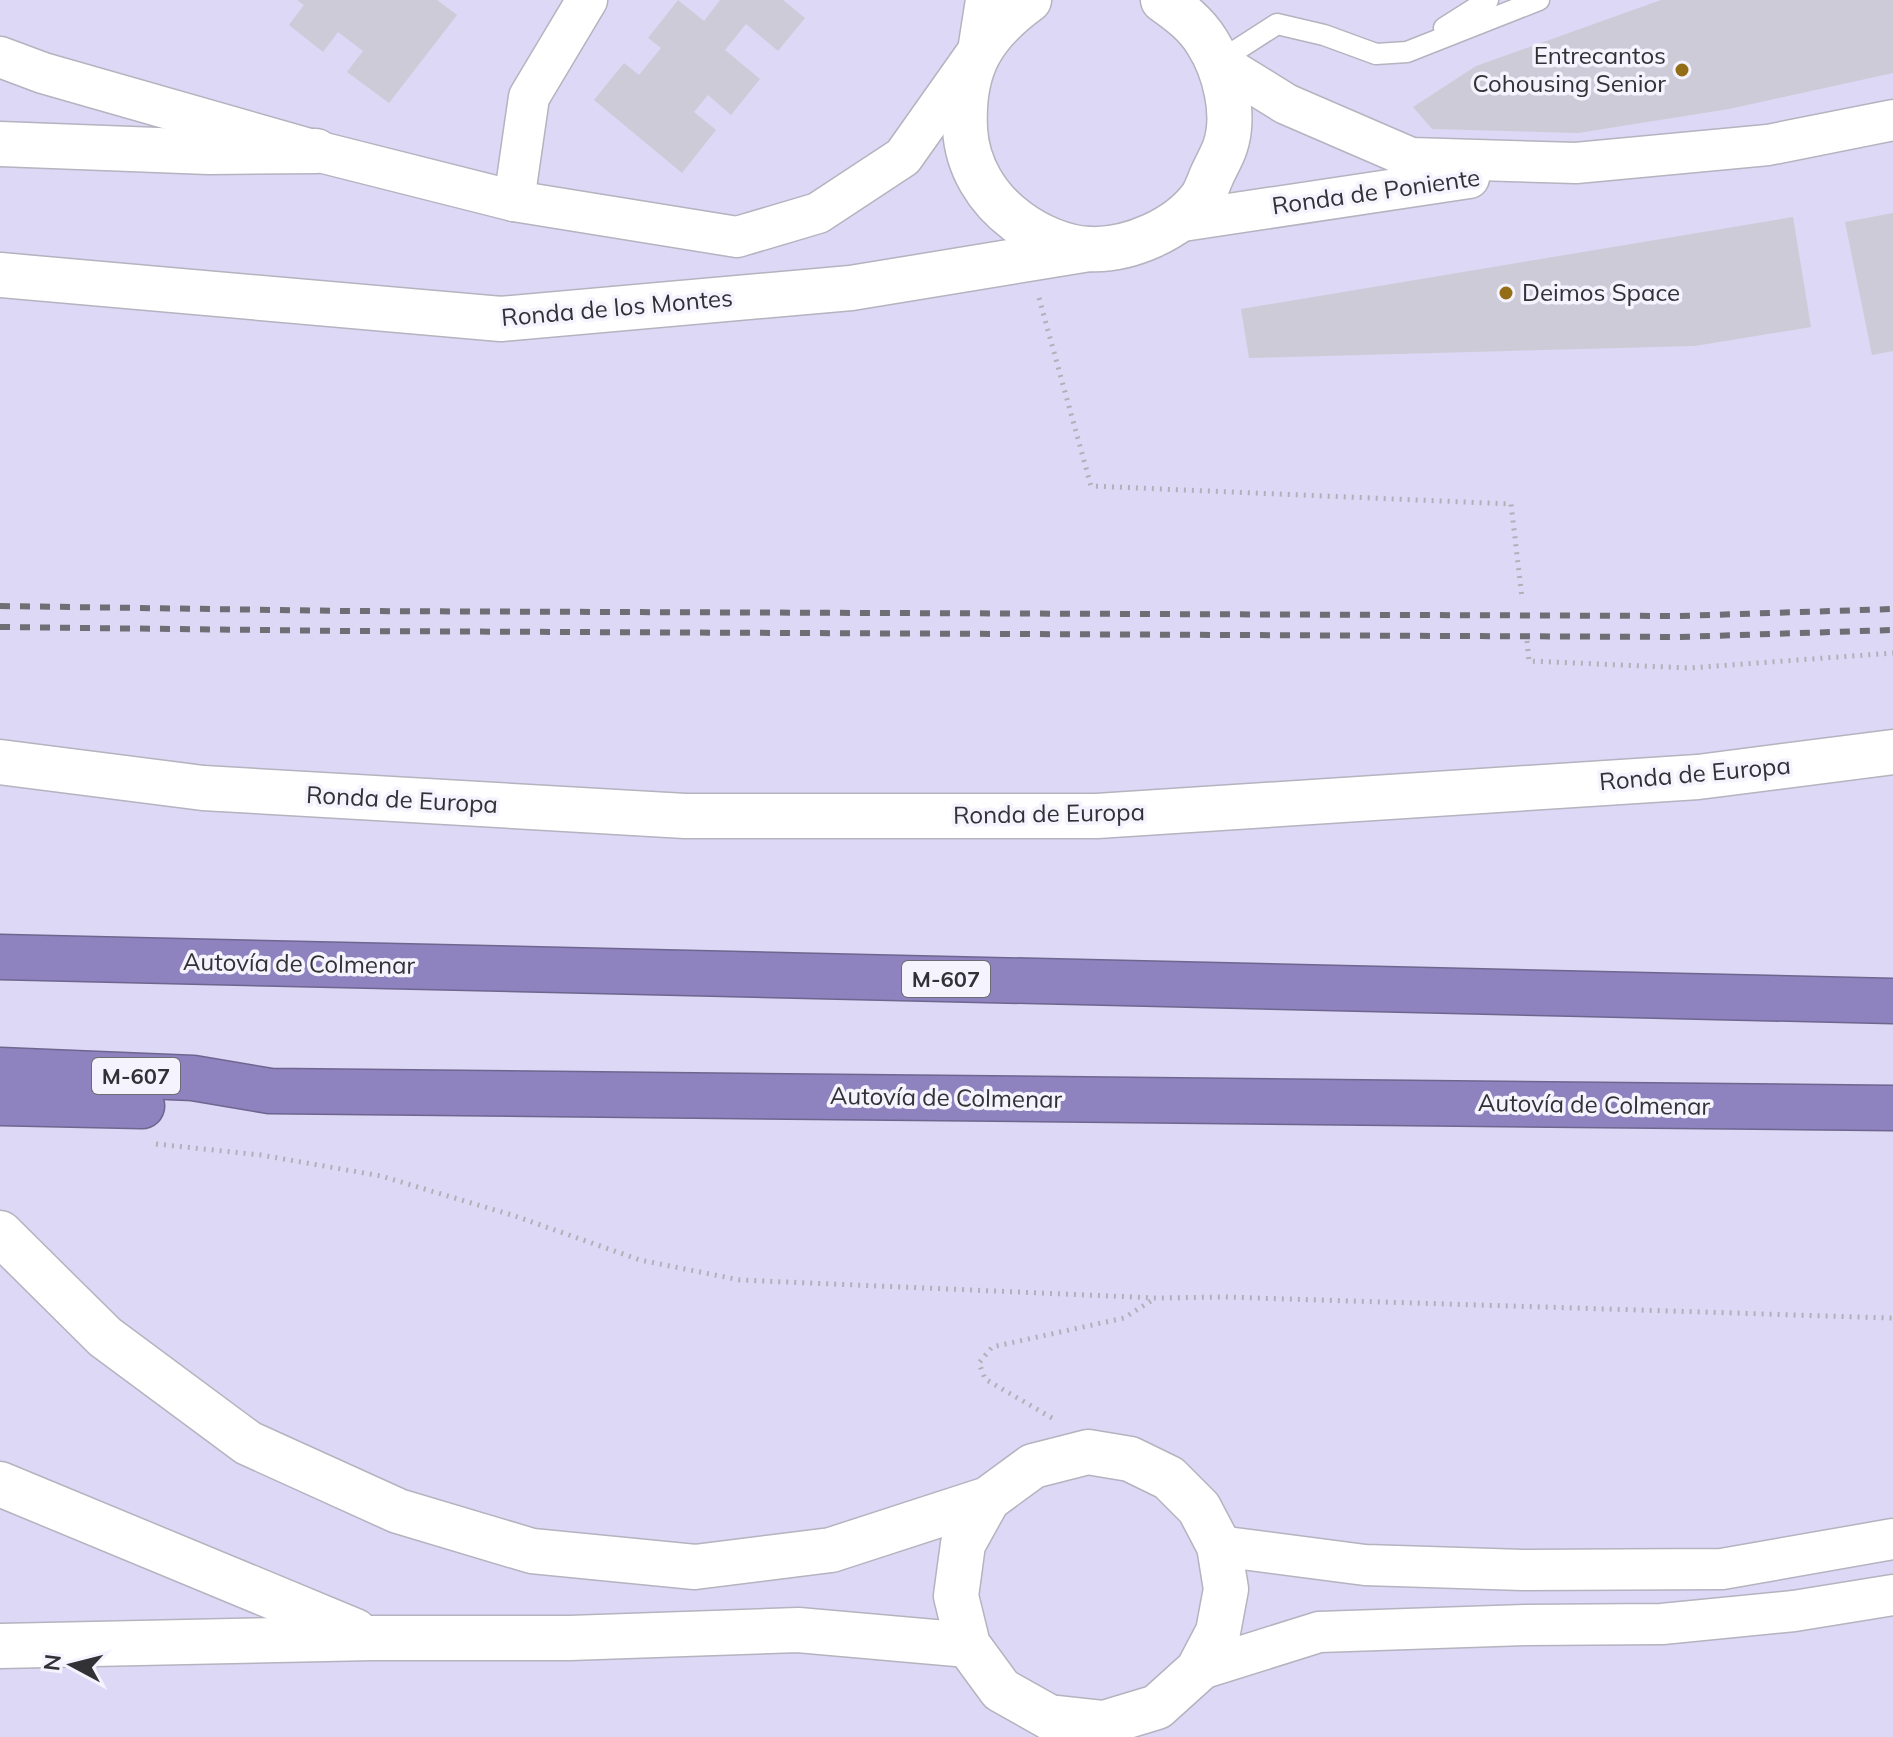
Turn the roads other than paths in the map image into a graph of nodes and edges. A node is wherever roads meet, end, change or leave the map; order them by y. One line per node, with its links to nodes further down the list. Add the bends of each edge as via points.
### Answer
1 (587, 0): 15 (street, via 529,97)
2 (986, 0): 7 (street)
3 (1029, 0): 7 (street, via 1004,18)
4 (1163, 0): 10 (street, Ronda de los Montes, via 1189,19)
5 (1488, 0): 8 (lane)
6 (1539, 0): 8 (lane)
7 (978, 51): 15 (street, via 903,157 818,213 737,237); 17 (street, via 963,99 966,147 977,177 1000,208 1037,236)
8 (1407, 52): 10 (lane, via 1376,54 1277,24)
9 (0, 57): 13 (street)
10 (1218, 62): 14 (street, Ronda de Poniente, via 1286,104 1411,158); 16 (street, Ronda de los Montes, via 1229,105 1226,145 1202,197)
11 (1893, 120): 14 (street, Ronda de Poniente, via 1768,145)
12 (0, 144): 13 (street)
13 (316, 151): 15 (street)
14 (1576, 163): 16 (street, Ronda de Poniente)
15 (514, 201)
16 (1176, 222): 17 (street, Ronda de los Montes, via 1135,243)
17 (1089, 249): 18 (street, Ronda de los Montes, via 851,288 501,319)
18 (0, 275)
19 (1893, 752): 20 (street, Ronda de Europa, via 1698,777 1097,816 685,816 203,788)
20 (0, 762)
21 (0, 957): 22 (highway, Autovía de Colmenar / M-607)
22 (1893, 1001)
23 (0, 1070): 24 (highway, Autovía de Colmenar / M-607, via 193,1078)
24 (270, 1091): 25 (highway, via 199,1107); 26 (highway, Autovía de Colmenar / M-607)
25 (0, 1103)
26 (1893, 1108)
27 (0, 1233): 29 (street, via 105,1337 248,1443 398,1511 532,1551 695,1567 831,1550)
28 (0, 1484): 33 (street)
29 (988, 1499): 31 (street, via 1033,1466 1088,1452 1130,1459 1169,1478 1199,1508); 34 (street, via 961,1557 956,1596)
30 (1893, 1539): 31 (street, via 1722,1569 1365,1565)
31 (1219, 1546): 36 (street, via 1226,1589 1218,1632)
32 (1893, 1595): 36 (street, via 1662,1624 1319,1632)
33 (372, 1638): 34 (street, via 798,1630); 35 (street)
34 (968, 1645): 36 (street, via 1001,1690 1049,1717 1063,1719 1104,1723 1157,1707)
35 (0, 1646)
36 (1198, 1670)

